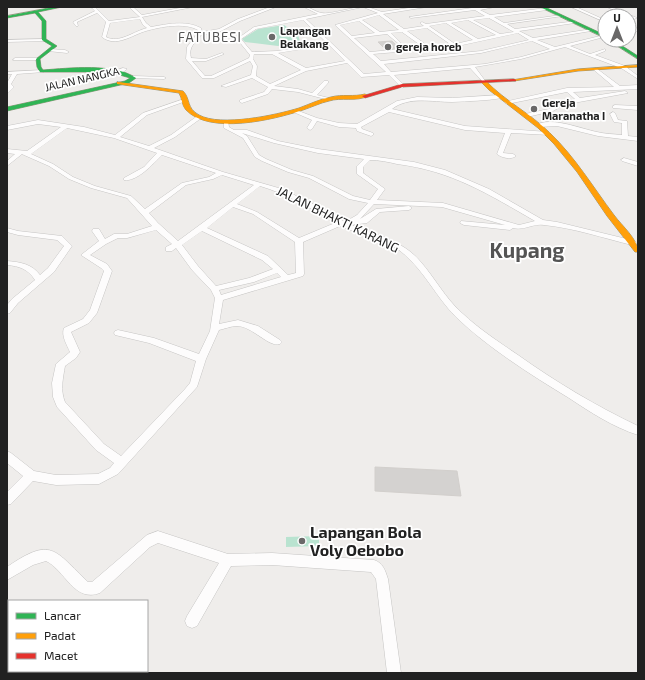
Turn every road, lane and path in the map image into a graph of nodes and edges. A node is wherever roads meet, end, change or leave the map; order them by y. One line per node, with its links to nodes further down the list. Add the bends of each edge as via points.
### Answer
1 (60, 7): 12 (main road)
2 (93, 7): 19 (street)
3 (141, 7): 13 (street)
4 (191, 7): 14 (street)
5 (274, 7): 20 (street)
6 (306, 7): 22 (street)
7 (361, 7): 22 (street)
8 (365, 7): 21 (street)
9 (425, 7): 18 (street)
10 (493, 7): 15 (street)
11 (573, 7): 27 (street)
12 (45, 8): 23 (main road); 50 (main road)
13 (132, 8): 14 (street, via 141,16)
14 (178, 8)
15 (474, 8): 24 (street); 26 (street)
16 (544, 8): 24 (street); 25 (main road)
17 (257, 10): 20 (street)
18 (400, 10): 21 (street); 26 (street)
19 (97, 12): 31 (street); 35 (street, via 91,17 76,20)
20 (261, 13): 44 (street, via 220,30)
21 (381, 14): 29 (street); 40 (street)
22 (323, 15): 28 (street)
23 (7, 16)
24 (488, 16): 30 (street); 34 (street)
25 (560, 16): 34 (street); 36 (main road)
26 (411, 17): 37 (street)
27 (597, 18)
28 (304, 19): 55 (street); 69 (street, via 253,29 239,39)
29 (359, 19): 45 (street); 48 (street, via 337,25)
30 (468, 19): 32 (street); 47 (street)
31 (108, 22): 39 (street, via 142,18); 39 (street, via 104,37 109,40 121,39)
32 (447, 22): 37 (street); 53 (street)
33 (597, 23): 36 (street)
34 (502, 24): 41 (street)
35 (77, 25)
36 (587, 25): 38 (street); 42 (main road); 46 (street)
37 (426, 26): 40 (street); 56 (street)
38 (545, 26): 41 (street); 46 (street)
39 (150, 29): 44 (street, via 192,26 200,29)
40 (403, 30): 43 (street); 58 (street)
41 (516, 31): 47 (street); 51 (street)
42 (597, 31)
43 (388, 32): 45 (street); 54 (street)
44 (199, 34): 73 (street, via 188,48)
45 (380, 34): 48 (street)
46 (561, 34): 51 (street)
47 (500, 36): 53 (street)
48 (352, 37): 65 (street)
49 (597, 38): 57 (street)
50 (44, 40): 52 (street); 61 (main road, via 55,46)
51 (533, 40): 60 (street); 67 (street)
52 (7, 41)
53 (478, 41): 56 (street)
54 (399, 43)
55 (330, 44): 64 (street); 74 (street)
56 (455, 45): 58 (street); 67 (street)
57 (565, 46): 60 (street); 68 (street)
58 (428, 48): 65 (street)
59 (623, 48): 70 (main road)
60 (555, 49): 76 (street)
61 (50, 50): 63 (street); 72 (main road)
62 (603, 50): 68 (street)
63 (67, 52)
64 (273, 52): 69 (street); 81 (street)
65 (370, 53): 75 (street)
66 (222, 54): 73 (street, via 206,60)
67 (470, 54): 75 (street); 76 (street)
68 (590, 55): 79 (street)
69 (251, 56): 73 (street, via 205,77); 88 (street, via 255,66)
70 (638, 58)
71 (15, 59): 72 (street)
72 (38, 59): 82 (main road, JALAN NANGKA)
73 (188, 59)
74 (347, 62): 81 (street); 85 (street, via 363,76)
75 (380, 63): 85 (street)
76 (485, 65): 77 (street)
77 (471, 66): 85 (street); 92 (street)
78 (638, 66): 79 (main road)
79 (623, 67): 80 (main road); 90 (street)
80 (596, 69): 92 (main road); 97 (street)
81 (305, 70): 94 (street)
82 (42, 72): 84 (street); 87 (main road, JALAN NANGKA, via 111,73)
83 (7, 73): 84 (street)
84 (15, 73): 99 (street, via 10,80 11,87)
85 (390, 74): 95 (street)
86 (135, 75): 87 (main road, JALAN NANGKA, via 131,80); 89 (street)
87 (122, 76): 105 (main road, via 178,91 183,94); 109 (main road, JALAN NANGKA)
88 (253, 76): 93 (street); 94 (street)
89 (164, 78)
90 (638, 78)
91 (326, 82): 100 (street)
92 (484, 82): 95 (main road); 103 (main road)
93 (224, 86)
94 (271, 86): 100 (street); 106 (street, via 266,93)
95 (402, 86): 102 (main road, via 356,98)
96 (638, 87): 97 (street)
97 (619, 88): 98 (street); 104 (street, via 625,93)
98 (568, 90): 103 (street); 104 (street)
99 (7, 93): 101 (street, via 11,94)
100 (313, 95): 102 (street)
101 (7, 98)
102 (327, 99): 111 (main road)
103 (504, 100): 110 (street, via 417,99 396,103); 112 (main road)
104 (579, 100): 112 (street, via 562,104 557,108)
105 (183, 101): 114 (main road); 126 (street, via 145,114)
106 (242, 101)
107 (615, 107): 108 (street)
108 (638, 108)
109 (7, 109)
110 (388, 110): 118 (street); 123 (street, via 465,128)
111 (294, 111): 115 (street); 116 (main road)
112 (527, 114): 119 (main road)
113 (613, 114): 127 (street, via 616,121 625,122)
114 (198, 118): 116 (main road); 129 (street, via 173,136)
115 (315, 119): 118 (street, via 339,125); 121 (street)
116 (226, 122): 122 (street, via 226,127)
117 (66, 126): 120 (street, JALAN BHAKTI KARANG, via 34,122); 126 (street, JALAN BHAKTI KARANG); 131 (street, via 54,136)
118 (358, 126): 124 (street, via 359,130)
119 (539, 126): 125 (main road); 127 (street, via 557,124)
120 (7, 128)
121 (310, 128)
122 (235, 131): 134 (street, via 247,132 287,145); 141 (street, via 245,137 257,156 264,160 310,177 345,196)
123 (508, 132): 125 (street); 133 (street, via 500,154)
124 (371, 134)
125 (548, 134): 157 (main road, via 576,165)
126 (116, 136): 129 (street, JALAN BHAKTI KARANG)
127 (625, 138): 128 (street)
128 (638, 139)
129 (150, 148): 132 (street, JALAN BHAKTI KARANG)
130 (7, 151): 131 (street)
131 (24, 152): 136 (street); 144 (street, via 71,178 129,197)
132 (160, 153): 138 (street, JALAN BHAKTI KARANG); 139 (street, via 146,168)
133 (513, 156)
134 (368, 159): 141 (street, via 360,166 360,174 382,188); 146 (street, via 414,164 443,171 487,190)
135 (624, 160): 137 (street)
136 (7, 164)
137 (638, 164)
138 (222, 173): 140 (street, JALAN BHAKTI KARANG); 144 (street, via 184,184)
139 (126, 179)
140 (259, 184): 142 (street); 147 (street, JALAN BHAKTI KARANG, via 291,194)
141 (372, 202): 145 (street); 150 (street, via 443,205)
142 (231, 204): 151 (street); 154 (street, via 255,213)
143 (421, 207): 145 (street, via 378,210 364,221)
144 (145, 213): 149 (street)
145 (354, 222): 147 (street)
146 (541, 222): 150 (street); 157 (street, via 557,224)
147 (342, 224): 154 (street); 170 (street, JALAN BHAKTI KARANG, via 387,240 400,248 417,262 444,300 491,340 545,380 599,412)
148 (464, 224): 150 (street)
149 (157, 226): 155 (street); 156 (street)
150 (519, 227)
151 (202, 228): 156 (street); 160 (street, via 266,258)
152 (7, 230): 162 (street, via 59,238 68,246)
153 (96, 231): 155 (street)
154 (299, 241): 161 (street, via 301,273)
155 (103, 242): 172 (street, via 85,255 108,271 94,311 86,321 67,330 75,352 61,364 57,383 58,397 73,419 100,447)
156 (178, 244): 158 (street); 163 (street)
157 (635, 246)
158 (169, 249)
159 (7, 262): 162 (street, via 28,267)
160 (278, 270): 161 (street); 163 (street, via 252,280)
161 (287, 278): 164 (street)
162 (39, 280): 165 (street)
163 (214, 289): 164 (street)
164 (219, 298): 166 (street)
165 (7, 311)
166 (215, 328): 168 (street, via 238,323 255,328); 169 (street)
167 (118, 333): 169 (street, via 151,340)
168 (277, 342)
169 (202, 360): 172 (street, via 194,384 188,392)
170 (638, 431)
171 (7, 456): 173 (street)
172 (122, 463): 173 (street, via 99,479 56,480)
173 (31, 476): 174 (street)
174 (7, 500)
175 (228, 560): 176 (street, via 158,537 146,543 95,588 84,588 47,554 39,555); 177 (street); 178 (street, via 272,559 368,565 377,568 382,579)
176 (7, 574)
177 (192, 621)
178 (394, 673)

